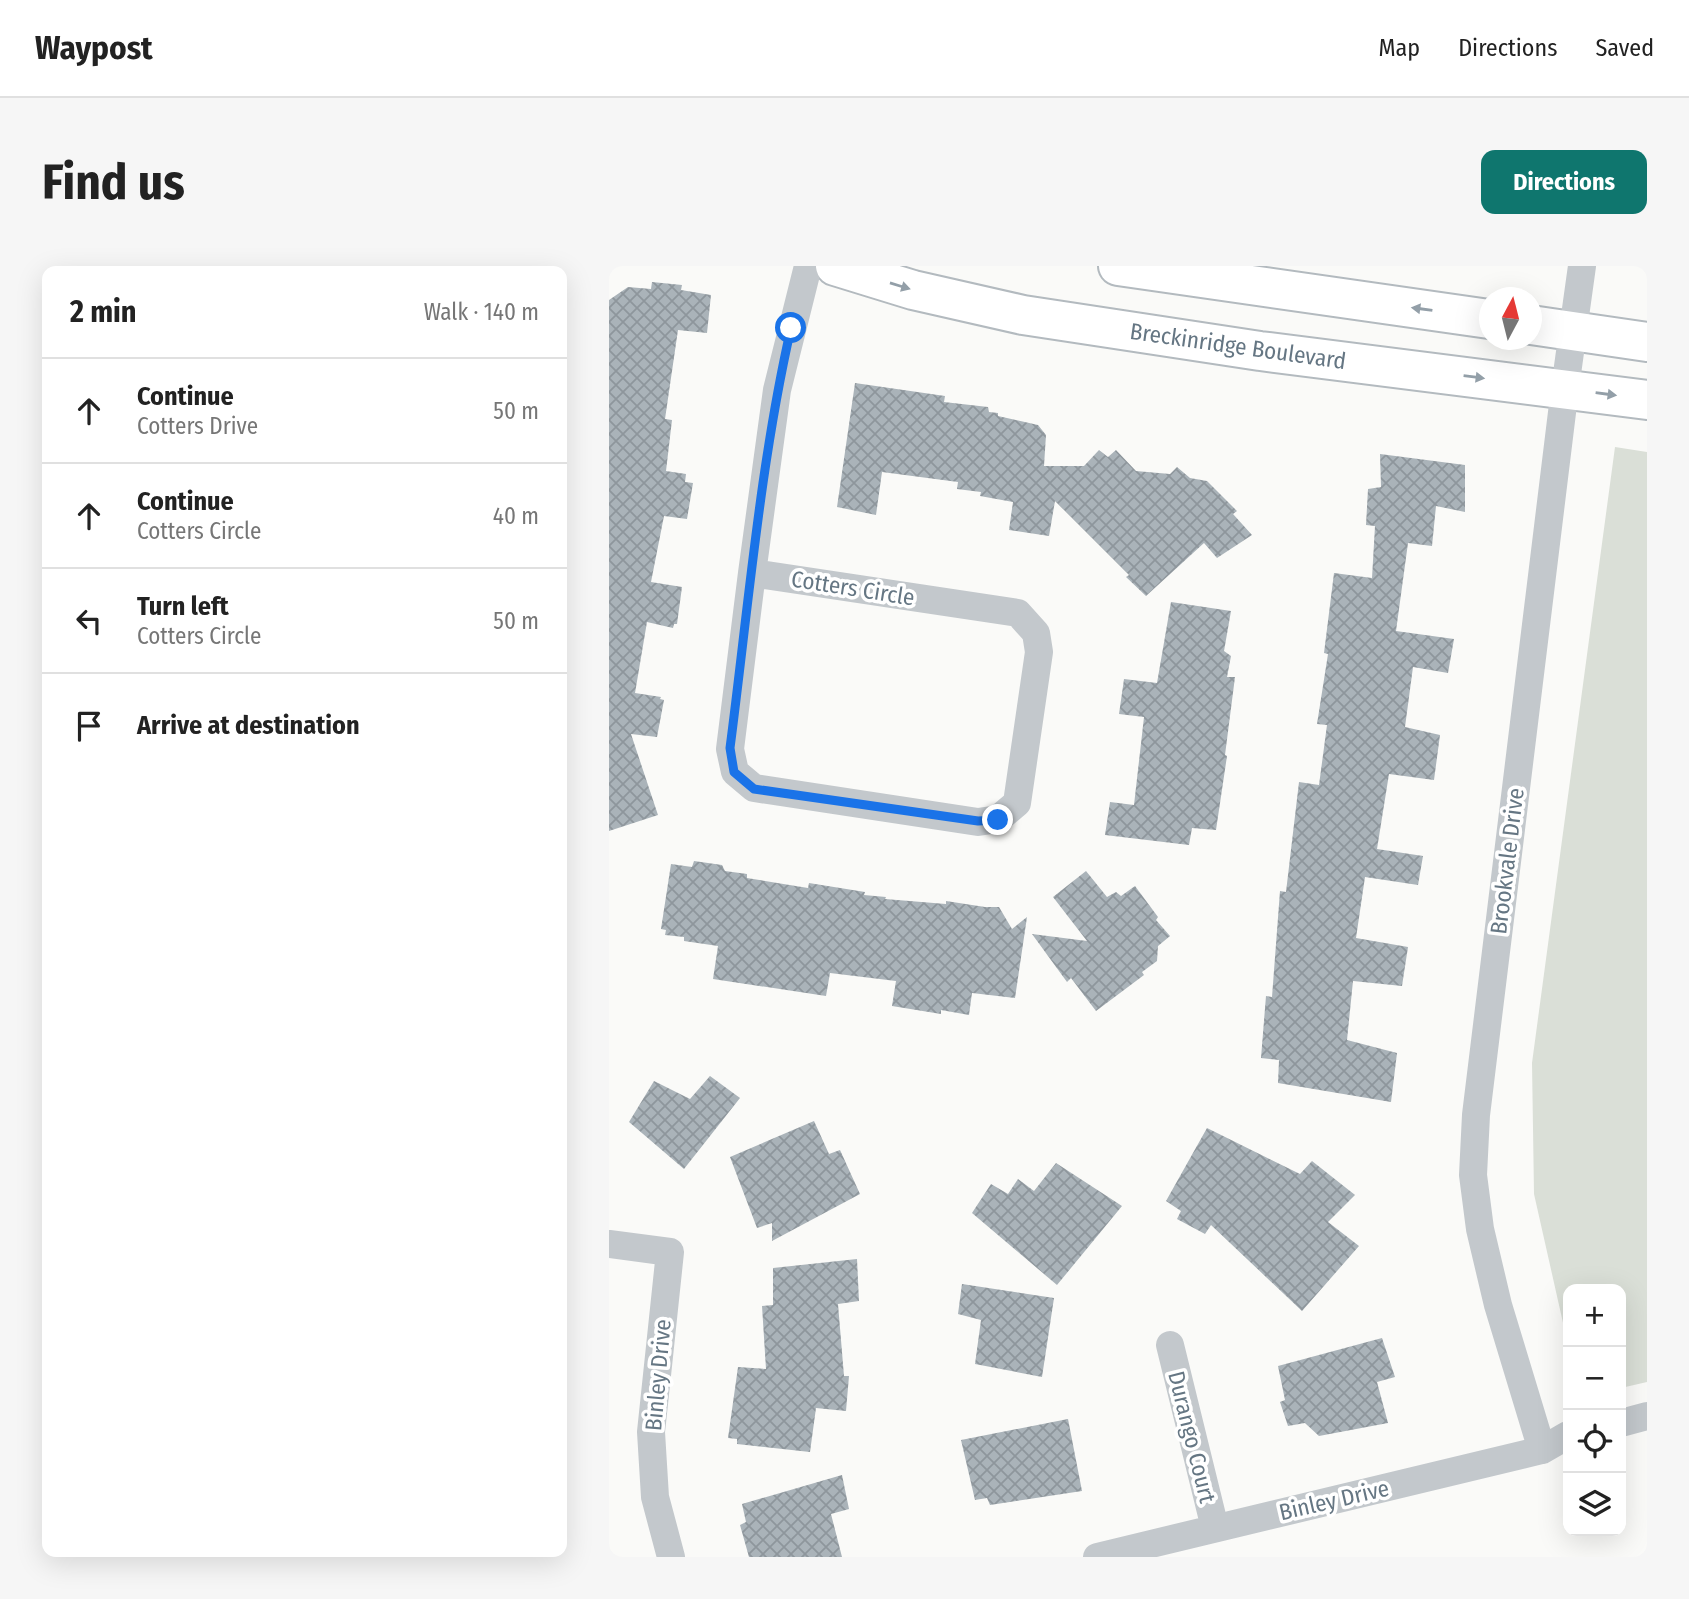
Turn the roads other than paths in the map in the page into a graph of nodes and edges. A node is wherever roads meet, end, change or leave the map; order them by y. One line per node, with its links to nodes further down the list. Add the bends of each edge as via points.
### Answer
1 (808, 266): 11 (street, Cotters Circle, via 777,390)
2 (835, 266): 9 (street, Breckinridge Boulevard, one-way to 9, via 913,290 1023,315 1261,351)
3 (1118, 266): 5 (street, one-way to 3)
4 (1582, 266): 7 (street, Brookvale Drive)
5 (1479, 318)
6 (1542, 327): 7 (street)
7 (1573, 331): 8 (street); 9 (street, Brookvale Drive)
8 (1647, 342)
9 (1565, 388): 10 (street, Breckinridge Boulevard, one-way to 10); 17 (street, Brookvale Drive, via 1477,1102 1473,1175 1498,1304)
10 (1647, 400)
11 (752, 573): 11 (street, Cotters Circle, via 730,748 734,772 754,789 978,821 998,820 1017,803 1039,652 1036,633 1018,613)
12 (609, 1244): 19 (street, Binley Drive, via 670,1252 651,1432 655,1497)
13 (1170, 1345): 18 (street, Durango Court)
14 (1647, 1416): 15 (street)
15 (1626, 1422)
16 (1563, 1439): 17 (street, Binley Drive)
17 (1542, 1450): 18 (street, Binley Drive)
18 (1215, 1528): 20 (street, Binley Drive)
19 (671, 1557)
20 (1097, 1557)

